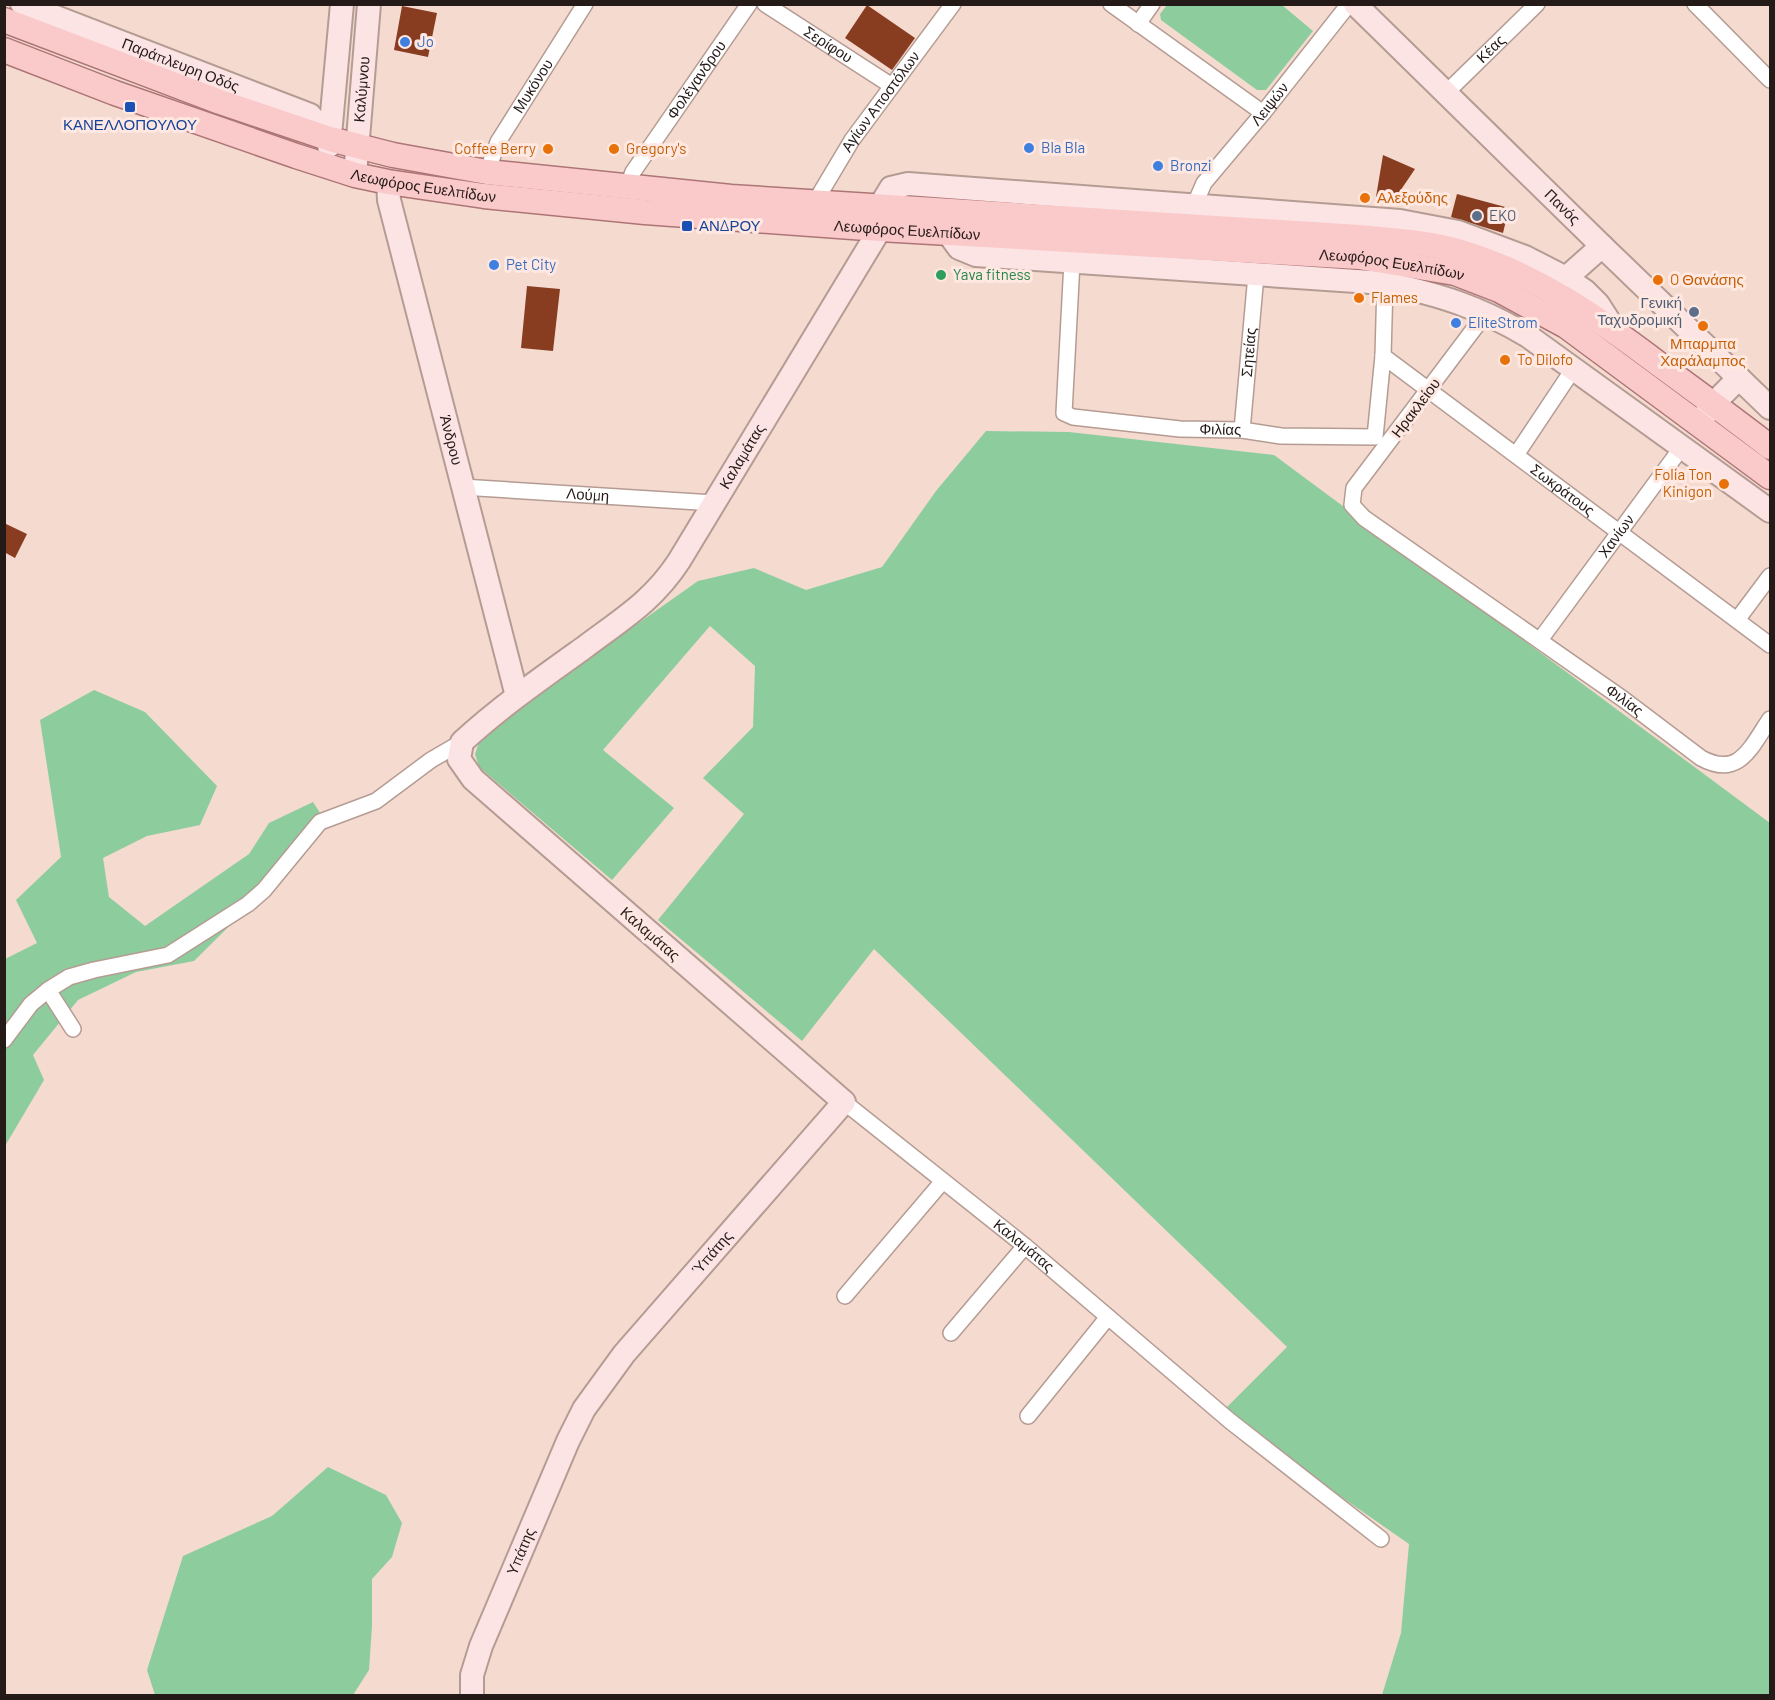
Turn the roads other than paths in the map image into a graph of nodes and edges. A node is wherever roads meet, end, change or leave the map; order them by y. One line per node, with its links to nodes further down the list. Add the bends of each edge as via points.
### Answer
1 (342, 4): 21 (street, Καλύμνου)
2 (369, 4): 22 (street, Καλύμνου)
3 (585, 4): 24 (street, Μυκόνου, via 498,142)
4 (749, 4): 27 (street, Φολέγανδρου, via 633,172)
5 (765, 4): 18 (street, Σερίφου)
6 (953, 4): 18 (street, Αγίων Αποστόλων)
7 (1111, 4): 15 (street)
8 (1152, 4): 15 (street)
9 (1348, 4): 20 (street, Λειψών)
10 (1355, 4): 19 (street, Πανός)
11 (1537, 4): 19 (street, Κέας)
12 (1695, 4): 17 (street)
13 (24, 5): 21 (street, Παράπλευρη Οδός, via 310,115)
14 (4, 20): 21 (main road, Λεωφόρος Ευελπίδων, via 220,102)
15 (1138, 24): 20 (street)
16 (4, 50): 23 (main road, Λεωφόρος Ευελπίδων)
17 (1770, 80)
18 (892, 86): 28 (street, Αγίων Αποστόλων, via 852,140)
19 (1446, 93): 33 (street, Πανός)
20 (1263, 113): 29 (street, Λειψών, via 1204,183)
21 (330, 138): 22 (main road, Λεωφόρος Ευελπίδων); 23 (street, Καλύμνου)
22 (359, 147): 24 (main road, Λεωφόρος Ευελπίδων); 25 (street, Καλύμνου)
23 (327, 166): 25 (main road, Λεωφόρος Ευελπίδων)
24 (487, 172): 27 (main road, Λεωφόρος Ευελπίδων)
25 (355, 174): 26 (main road, Λεωφόρος Ευελπίδων)
26 (388, 182): 30 (main road, Λεωφόρος Ευελπίδων, via 645,212); 55 (street, Άνδρου, via 389,200)
27 (627, 187): 28 (main road, Λεωφόρος Ευελπίδων)
28 (815, 202): 30 (main road, Λεωφόρος Ευελπίδων)
29 (1194, 206): 30 (street, Καλαμάτας, via 908,184 891,188); 31 (street, Καλαμάτας)
30 (880, 218): 31 (main road, Λεωφόρος Ευελπίδων); 32 (main road, Λεωφόρος Ευελπίδων); 56 (street, Καλαμάτας)
31 (1360, 227): 36 (street, Καλαμάτας, via 1400,221 1458,232 1525,257); 40 (main road, Λεωφόρος Ευελπίδων, via 1457,251 1508,269 1554,291)
32 (948, 233): 34 (street, via 959,248 976,255); 38 (main road, Λεωφόρος Ευελπίδων, via 1359,257 1455,273)
33 (1602, 246): 36 (street); 44 (street, Πανός)
34 (1072, 262): 35 (street); 48 (street, Φιλίας, via 1064,413 1180,429)
35 (1256, 275): 37 (street); 48 (street, Σητείας)
36 (1566, 278): 40 (street, Καλαμάτας, via 1598,304)
37 (1385, 283): 39 (street, via 1427,292); 42 (street)
38 (1543, 312): 41 (street); 47 (main road, Λεωφόρος Ευελπίδων)
39 (1486, 313): 41 (street); 45 (street, Ηρακλείου)
40 (1616, 332): 47 (main road, Λεωφόρος Ευελπίδων)
41 (1528, 336): 43 (street)
42 (1383, 356): 45 (street, Σωκράτους); 49 (street)
43 (1574, 368): 51 (street); 53 (street)
44 (1736, 375): 46 (street, Πανός); 47 (street, Χανίων, via 1722,385)
45 (1429, 390): 50 (street, Ηρακλείου); 53 (street, Σωκράτους)
46 (1770, 408)
47 (1706, 414): 51 (street, Χανίων); 52 (main road, Λεωφόρος Ευελπίδων); 54 (main road, Λεωφόρος Ευελπίδων)
48 (1242, 430): 49 (street, Φιλίας, via 1281,436)
49 (1375, 437): 50 (street)
50 (1389, 443): 57 (street, Ηρακλείου, via 1354,488)
51 (1682, 447): 58 (street); 59 (street, Χανίων)
52 (1770, 447)
53 (1516, 455): 59 (street, Σωκράτους)
54 (1770, 477)
55 (462, 487): 56 (street, Λούμη); 64 (street, Άνδρου)
56 (714, 503): 64 (street, Καλαμάτας, via 659,590)
57 (1352, 505): 62 (street, Φιλίας, via 1364,518)
58 (1770, 511)
59 (1620, 532): 61 (street, Σωκράτους); 62 (street, Χανίων)
60 (1770, 576): 61 (street)
61 (1737, 620): 63 (street, Σωκράτους)
62 (1540, 640): 65 (street, Φιλίας, via 1712,764 1732,765 1743,758)
63 (1770, 645)
64 (517, 696): 66 (street, Καλαμάτας)
65 (1769, 726)
66 (462, 742): 67 (street, via 376,801 320,822 264,890 168,955 86,972); 70 (street, Καλαμάτας, via 459,759 473,779)
67 (48, 990): 68 (street); 69 (street, via 31,1004)
68 (73, 1029)
69 (4, 1040)
70 (844, 1102): 71 (street, Καλαμάτας); 76 (street, Ύπάτης, via 624,1354)
71 (943, 1181): 72 (street, Καλαμάτας); 73 (street)
72 (1024, 1246): 74 (street, Καλαμάτας); 75 (street)
73 (844, 1296)
74 (1108, 1317): 77 (street); 78 (street, Καλαμάτας, via 1221,1413)
75 (951, 1333)
76 (584, 1409): 79 (street, Υπάτης, via 481,1646 472,1675)
77 (1028, 1416)
78 (1381, 1539)
79 (472, 1695)

